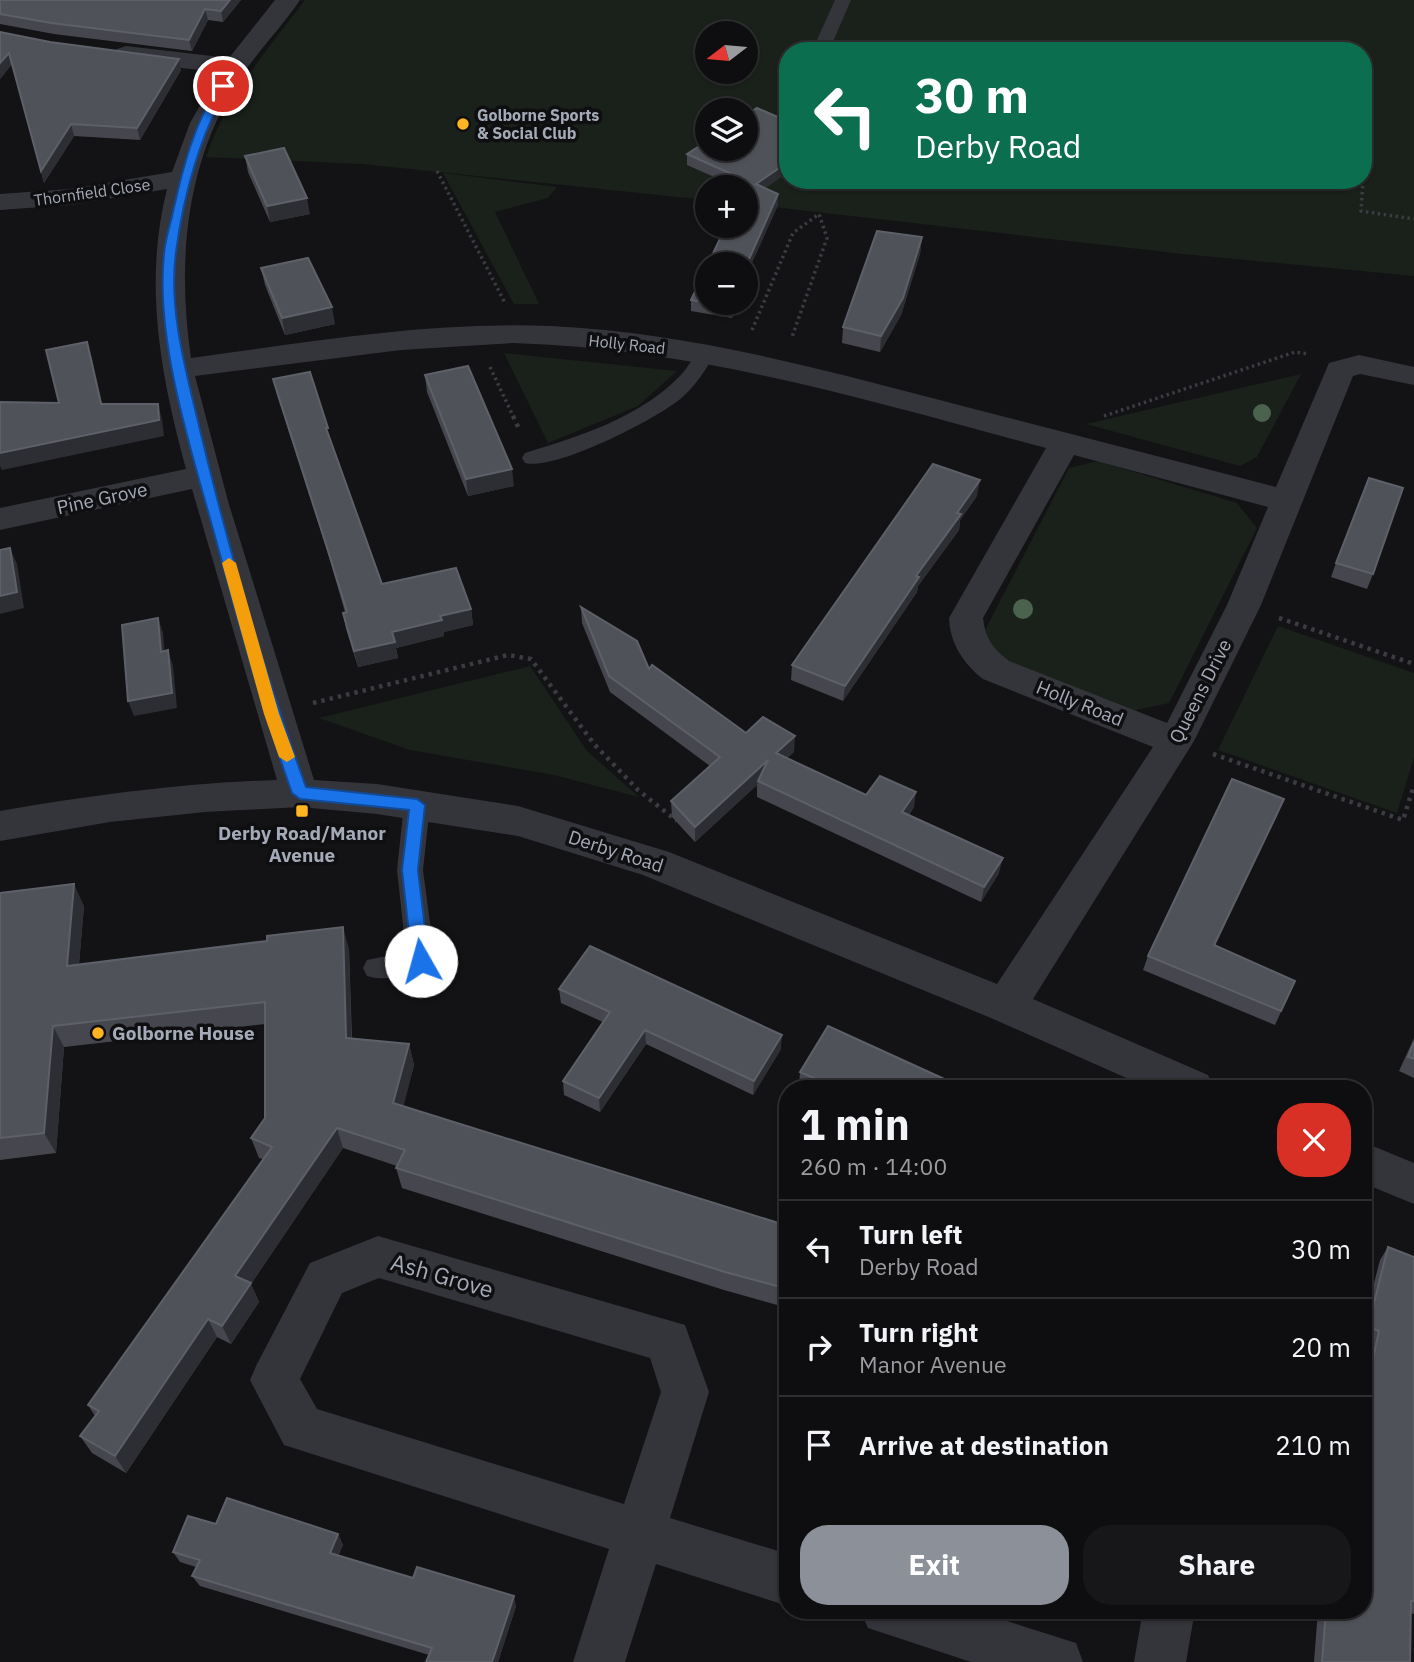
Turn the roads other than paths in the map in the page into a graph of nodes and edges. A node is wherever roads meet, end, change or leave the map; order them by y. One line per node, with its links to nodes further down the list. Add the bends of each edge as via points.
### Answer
1 (288, 0): 5 (street)
2 (843, 0): 3 (lane)
3 (824, 42)
4 (104, 51): 5 (street)
5 (236, 66): 6 (street, via 210,107)
6 (184, 178): 7 (street, Thornfield Close, via 70,197); 9 (street, via 170,253 170,314)
7 (0, 202)
8 (706, 353): 9 (street, Holly Road, via 522,335 475,335); 11 (street, Holly Road); 12 (lane, via 688,380 640,416 579,444)
9 (179, 369): 13 (street)
10 (1414, 376): 14 (street, Queens Drive, via 1359,364 1340,370)
11 (1066, 442): 14 (street, Holly Road); 16 (street, Holly Road, via 966,618 966,630 980,658 996,670)
12 (533, 458)
13 (205, 476): 15 (street, Pine Grove); 17 (street, via 272,714)
14 (1286, 501): 16 (street, Queens Drive, via 1244,606)
15 (0, 519)
16 (1176, 741): 21 (street, Queens Drive)
17 (300, 793): 18 (street, Derby Road); 19 (street, Derby Road, via 110,807)
18 (417, 805): 20 (lane, via 410,870 421,961); 21 (street, Derby Road, via 518,821 655,863)
19 (0, 826)
20 (377, 968)
21 (1006, 1006): 22 (street, Derby Road)
22 (1175, 1080)
23 (1372, 1166): 24 (street)
24 (1414, 1184)
25 (640, 1536): 25 (street, Ash Grove, via 301,1428 274,1380 326,1278 378,1257 668,1341 684,1392); 26 (street, Ash Grove); 29 (street)
26 (779, 1577)
27 (916, 1619): 30 (street)
28 (1167, 1619): 31 (street)
29 (599, 1662)
30 (1058, 1662)
31 (1160, 1662)

